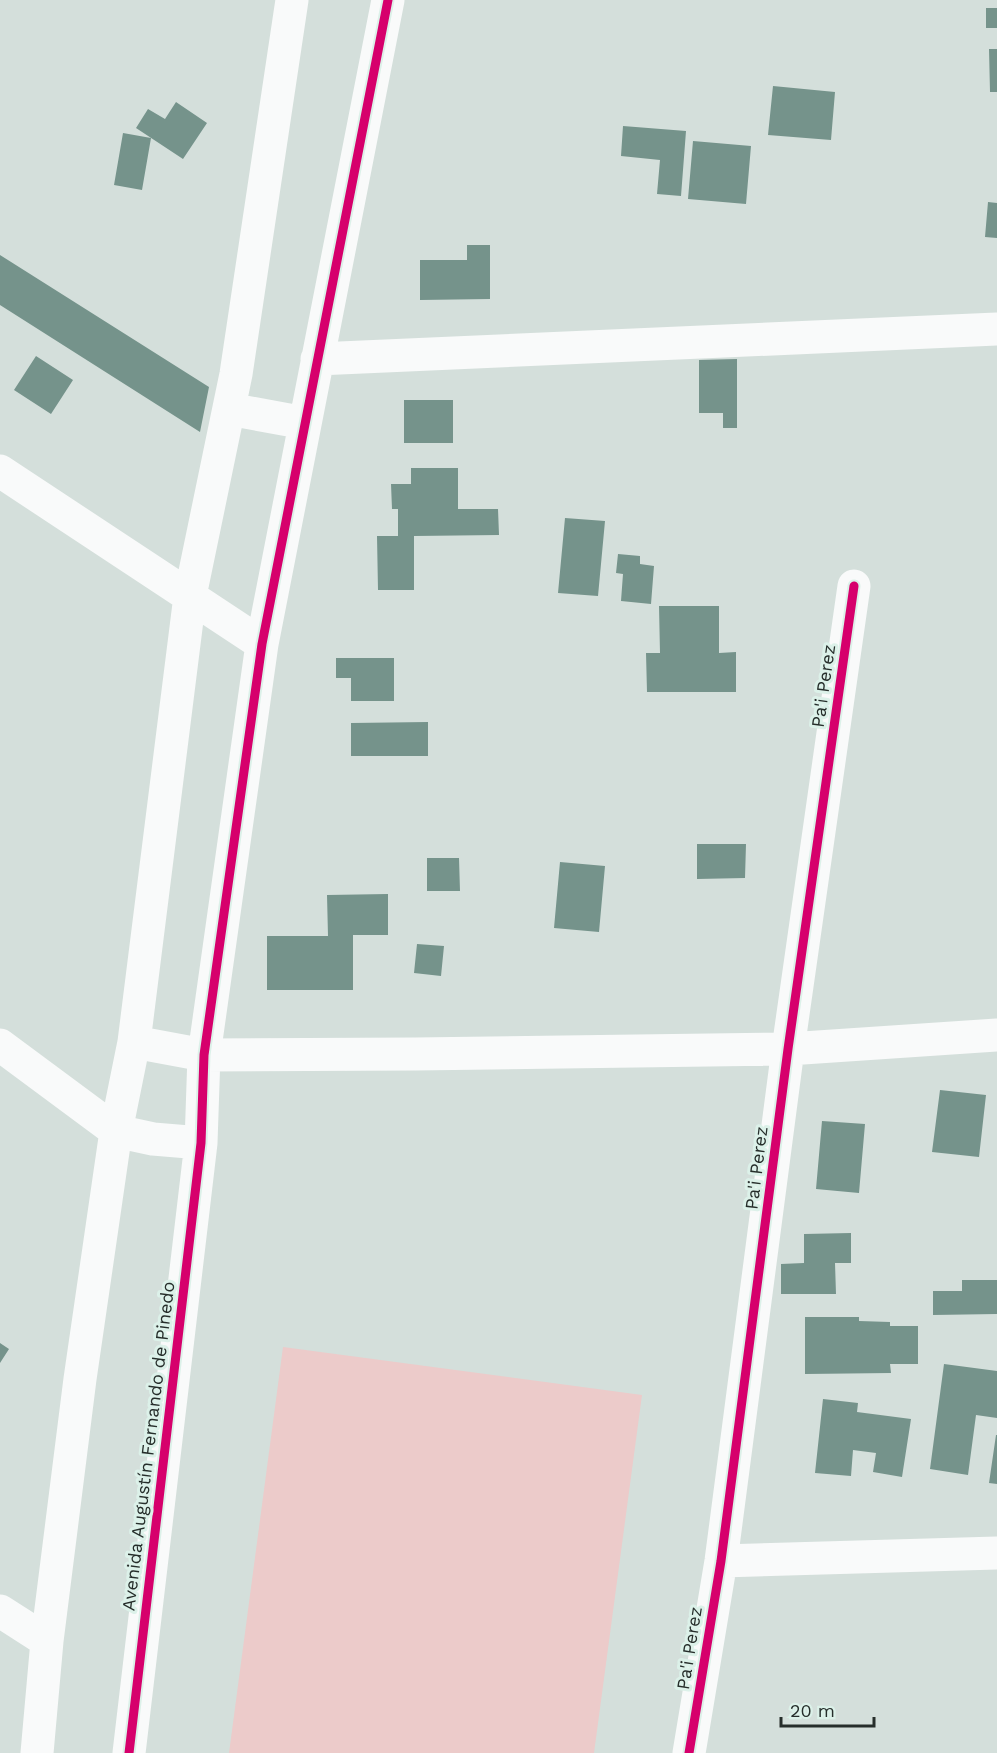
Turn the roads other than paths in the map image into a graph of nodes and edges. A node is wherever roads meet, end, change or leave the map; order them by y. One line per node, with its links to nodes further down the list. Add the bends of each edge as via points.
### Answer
1 (292, 0): 5 (street)
2 (388, 0): 4 (street, Avenida Augustín Fernando de Pinedo)
3 (997, 329): 4 (street)
4 (317, 359): 6 (street, Avenida Augustín Fernando de Pinedo)
5 (229, 409): 6 (street); 9 (street)
6 (305, 423): 10 (street, Avenida Augustín Fernando de Pinedo)
7 (0, 471): 9 (street)
8 (854, 586): 14 (street, Pa'i Perez)
9 (190, 596): 10 (street); 12 (street)
10 (262, 644): 15 (street, Avenida Augustín Fernando de Pinedo)
11 (997, 1035): 14 (street)
12 (134, 1042): 15 (street); 16 (street)
13 (0, 1045): 16 (street)
14 (788, 1049): 15 (street); 19 (street, Pa'i Perez)
15 (204, 1055): 17 (street, Avenida Augustín Fernando de Pinedo)
16 (116, 1131): 17 (street); 21 (street)
17 (201, 1143): 23 (street, Avenida Augustín Fernando de Pinedo)
18 (997, 1553): 19 (street)
19 (720, 1561): 24 (street, Pa'i Perez)
20 (0, 1611): 21 (street)
21 (47, 1641): 22 (street)
22 (37, 1753)
23 (129, 1753)
24 (689, 1753)

